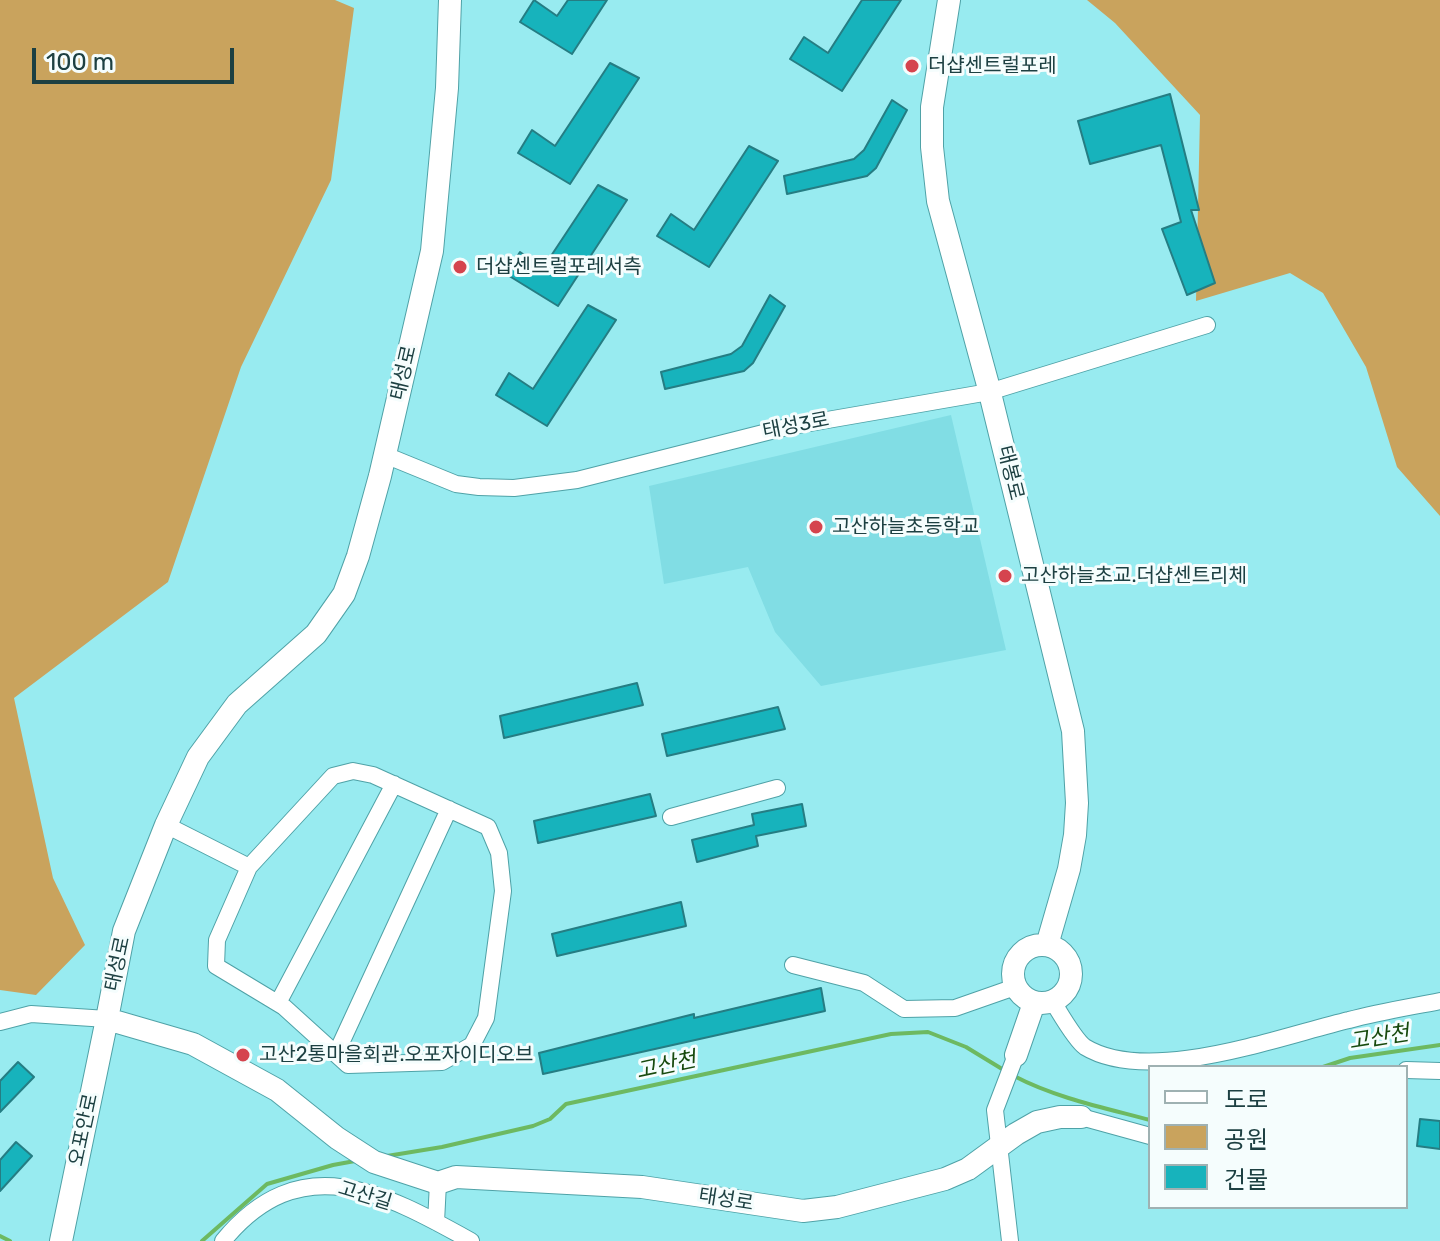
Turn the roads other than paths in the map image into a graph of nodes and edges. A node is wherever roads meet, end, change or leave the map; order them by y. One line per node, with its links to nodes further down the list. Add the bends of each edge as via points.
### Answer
1 (450, 0): 5 (street, 태성로, via 432,251)
2 (949, 0): 4 (street, 태봉로, via 932,107 934,178)
3 (1207, 325): 4 (street, 태성3로)
4 (989, 392): 5 (street, 태성3로, via 787,427 577,480 514,488 456,484); 12 (street, 태봉로, via 1073,731 1075,835)
5 (385, 455): 10 (street, 태성로, via 344,594 316,634 237,704 198,757)
6 (394, 784): 8 (street); 11 (street, via 353,771 333,776); 17 (street)
7 (777, 788): 9 (street)
8 (449, 809): 20 (street); 20 (street, via 488,827 499,853 503,891 486,1018 472,1045 442,1062 348,1065)
9 (671, 817)
10 (166, 825): 11 (street); 18 (street, 태성로, via 124,931)
11 (249, 867): 17 (street, via 217,940 216,966)
12 (1047, 945): 14 (street, via 1020,954 1012,972); 16 (street, via 1064,954 1072,971 1067,989)
13 (793, 965): 14 (street, via 864,983 904,1009 955,1008)
14 (1015, 987): 16 (street, via 1025,999)
15 (1440, 1001): 16 (street, via 1192,1060 1115,1058 1083,1046)
16 (1044, 1002): 21 (street)
17 (278, 1003): 20 (street)
18 (107, 1019): 19 (street, via 31,1014); 27 (street, 태성로, via 193,1044 277,1090 360,1152 399,1172); 29 (street, 오포안로)
19 (0, 1022)
20 (336, 1054)
21 (1016, 1055): 26 (street, via 995,1110)
22 (1408, 1070): 23 (street)
23 (1440, 1071)
24 (1081, 1117): 25 (street); 26 (street, 태성로, via 1037,1122)
25 (1148, 1135)
26 (999, 1148): 27 (street, 태성로, via 945,1179 803,1211 642,1187 456,1177); 32 (street)
27 (438, 1183): 28 (street)
28 (436, 1222): 30 (street, 고산길, via 358,1190 320,1185 271,1198); 31 (street, 고산길)
29 (61, 1241)
30 (223, 1241)
31 (471, 1241)
32 (1010, 1241)

